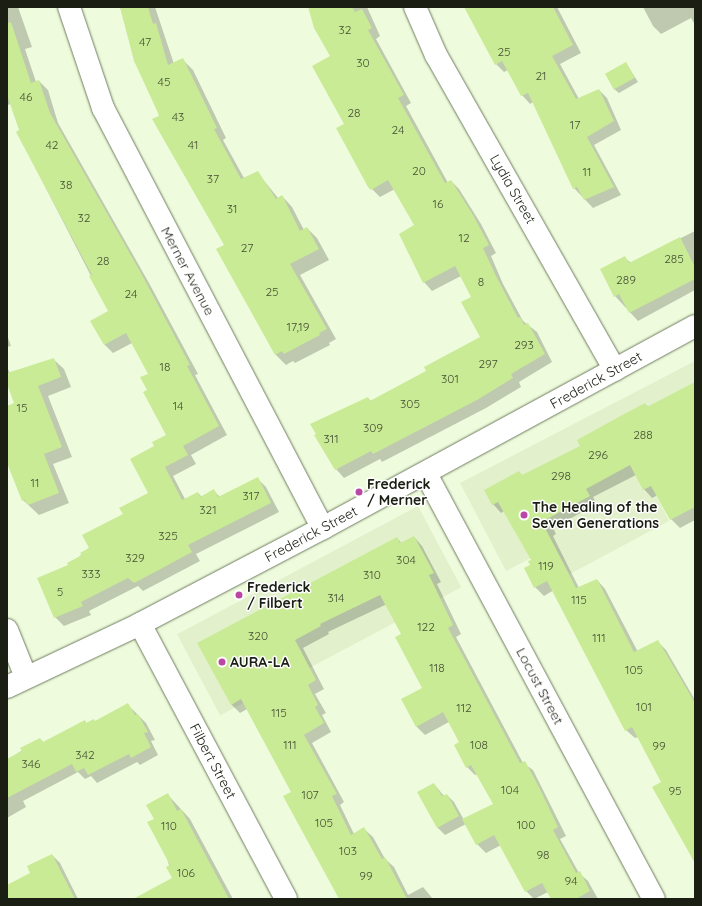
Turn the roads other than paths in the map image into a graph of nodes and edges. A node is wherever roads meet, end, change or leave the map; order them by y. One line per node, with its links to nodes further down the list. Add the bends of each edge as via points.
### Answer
1 (69, 7): 6 (street, Merner Avenue, via 103,108)
2 (415, 7): 4 (street, Lydia Street, via 436,55)
3 (695, 326): 4 (street, Frederick Street)
4 (615, 370): 5 (street, Frederick Street)
5 (426, 474): 6 (street, Frederick Street); 12 (street, Locust Street)
6 (323, 528): 7 (street, Frederick Street)
7 (140, 624): 9 (street, Frederick Street); 11 (street, Filbert Street)
8 (7, 630): 9 (street)
9 (26, 677): 10 (street, Frederick Street)
10 (7, 687)
11 (286, 899)
12 (654, 899)

